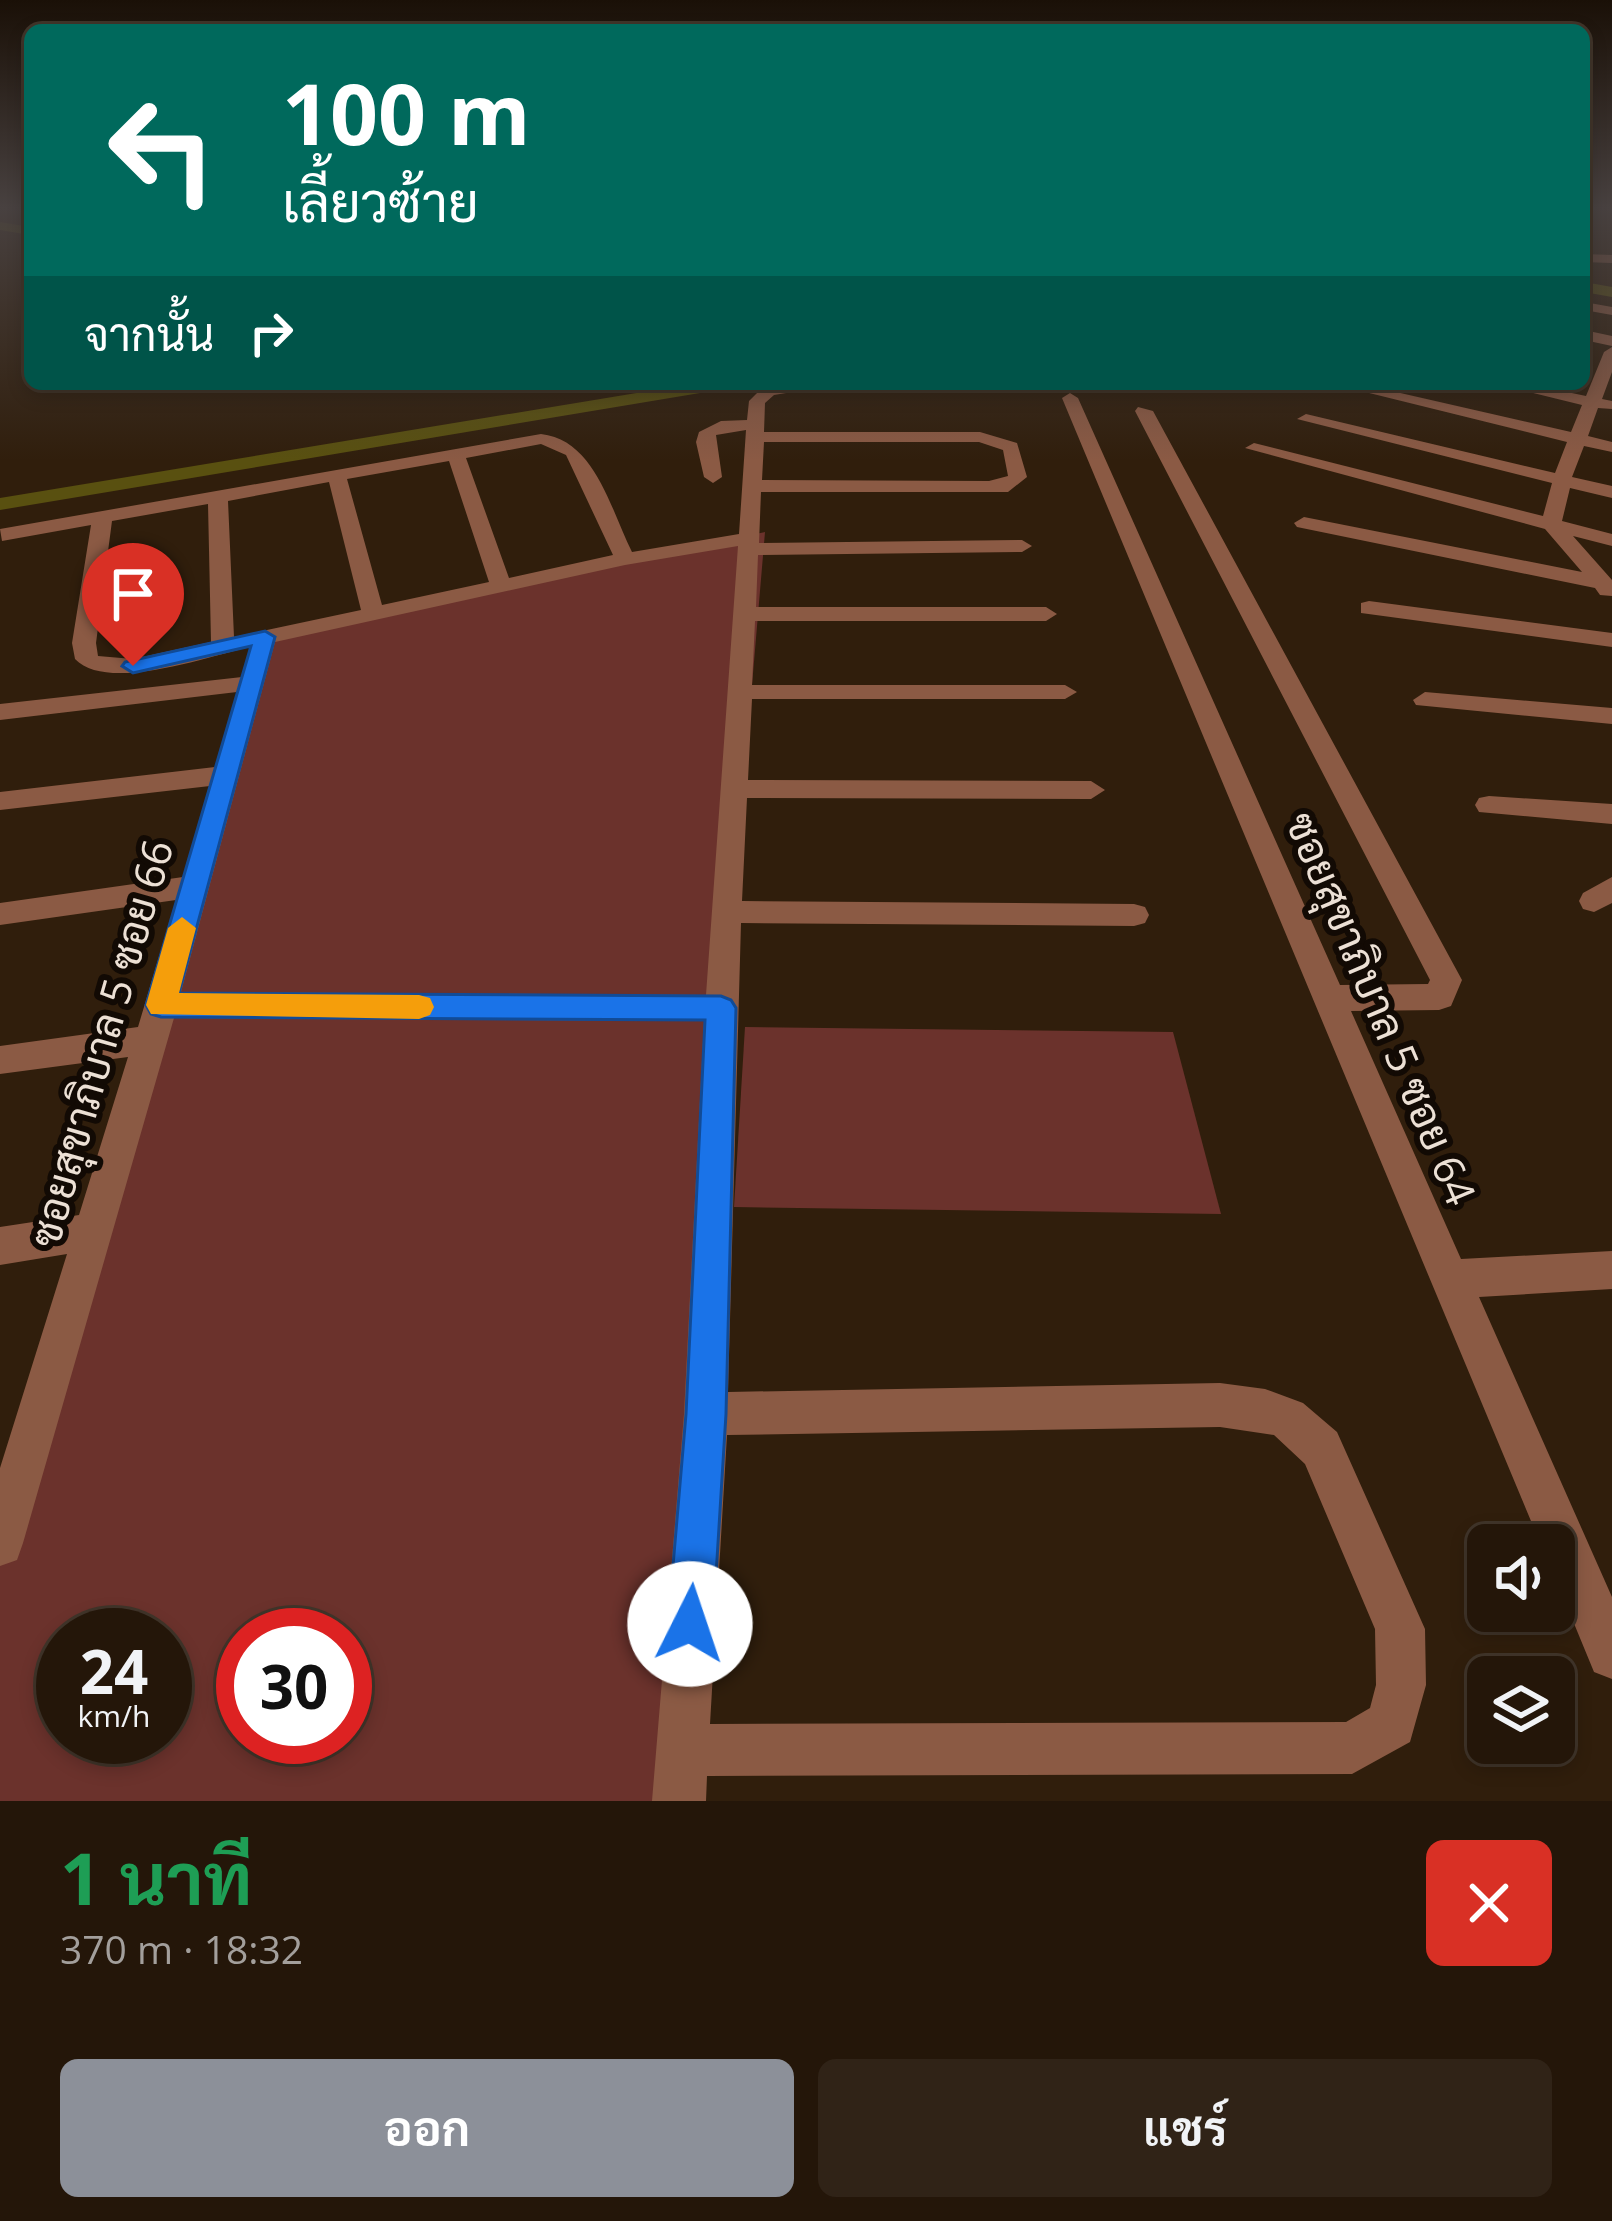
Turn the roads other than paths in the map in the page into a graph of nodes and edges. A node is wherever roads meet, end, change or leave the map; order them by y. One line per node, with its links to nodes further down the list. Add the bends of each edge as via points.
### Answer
1 (1603, 365): 6 (street)
2 (785, 390): 9 (street, via 757,400)
3 (1364, 390): 10 (street)
4 (1534, 390): 6 (street)
5 (1070, 398): 53 (street, ซอยสุขาภิบาล 5 ซอย 64)
6 (1602, 404): 10 (street)
7 (1144, 411): 53 (street, via 1445,980 1439,997)
8 (1306, 419): 16 (street)
9 (754, 431): 15 (street, via 727,425 708,432); 17 (street); 17 (street, via 980,437 1011,447 1018,477 989,487)
10 (1577, 439): 11 (street); 16 (street)
11 (1612, 447)
12 (1254, 448): 22 (street)
13 (456, 455): 14 (street); 27 (street, via 541,439 568,445); 28 (street)
14 (337, 477): 19 (street); 31 (street)
15 (713, 477)
16 (1562, 481): 18 (street); 22 (street)
17 (751, 486): 25 (street)
18 (1612, 492)
19 (218, 500): 20 (street); 36 (street)
20 (102, 518): 23 (street); 36 (street, via 87,658 100,667 133,666)
21 (1304, 523): 29 (street)
22 (1551, 523): 24 (street); 29 (street)
23 (2, 535)
24 (1612, 540)
25 (751, 543): 26 (street); 27 (street); 32 (street)
26 (1022, 545)
27 (625, 559): 28 (street)
28 (501, 585): 31 (street)
29 (1608, 589)
30 (1369, 608): 35 (street)
31 (374, 612): 34 (street)
32 (746, 614): 33 (street); 38 (street)
33 (1046, 614)
34 (265, 637): 36 (street); 37 (street, ซอยสุขาภิบาล 5 ซอย 66)
35 (1612, 640)
36 (223, 648)
37 (251, 683): 41 (street); 43 (street, ซอยสุขาภิบาล 5 ซอย 66)
38 (741, 692): 39 (street); 44 (street)
39 (1065, 692)
40 (1425, 700): 42 (street)
41 (0, 712)
42 (1612, 716)
43 (224, 775): 46 (street); 49 (street, ซอยสุขาภิบาล 5 ซอย 66)
44 (736, 789): 45 (street); 50 (street)
45 (1091, 790)
46 (0, 801)
47 (1489, 805): 48 (street)
48 (1612, 814)
49 (194, 886): 51 (street); 54 (street, ซอยสุขาภิบาล 5 ซอย 66)
50 (730, 912): 52 (street); 55 (street)
51 (0, 914)
52 (1134, 915)
53 (1328, 998): 61 (street, ซอยสุขาภิบาล 5 ซอย 64)
54 (161, 1005): 55 (street); 56 (street, ซอยสุขาภิบาล 5 ซอย 66)
55 (721, 1008): 62 (street)
56 (148, 1040): 57 (street); 58 (street, ซอยสุขาภิบาล 5 ซอย 66)
57 (0, 1060)
58 (92, 1231): 59 (street); 63 (street, ซอยสุขาภิบาล 5 ซอย 66)
59 (0, 1246)
60 (1612, 1270): 61 (street)
61 (1451, 1279): 65 (street, ซอยสุขาภิบาล 5 ซอย 64)
62 (706, 1414): 66 (street); 66 (street, via 1220,1405 1301,1422 1321,1448 1400,1629 1400,1685 1392,1724 1352,1748)
63 (10, 1480): 64 (street, ซอยสุขาภิบาล 5 ซอย 66)
64 (0, 1544)
65 (1612, 1654)
66 (681, 1750): 67 (street)
67 (679, 1801)

